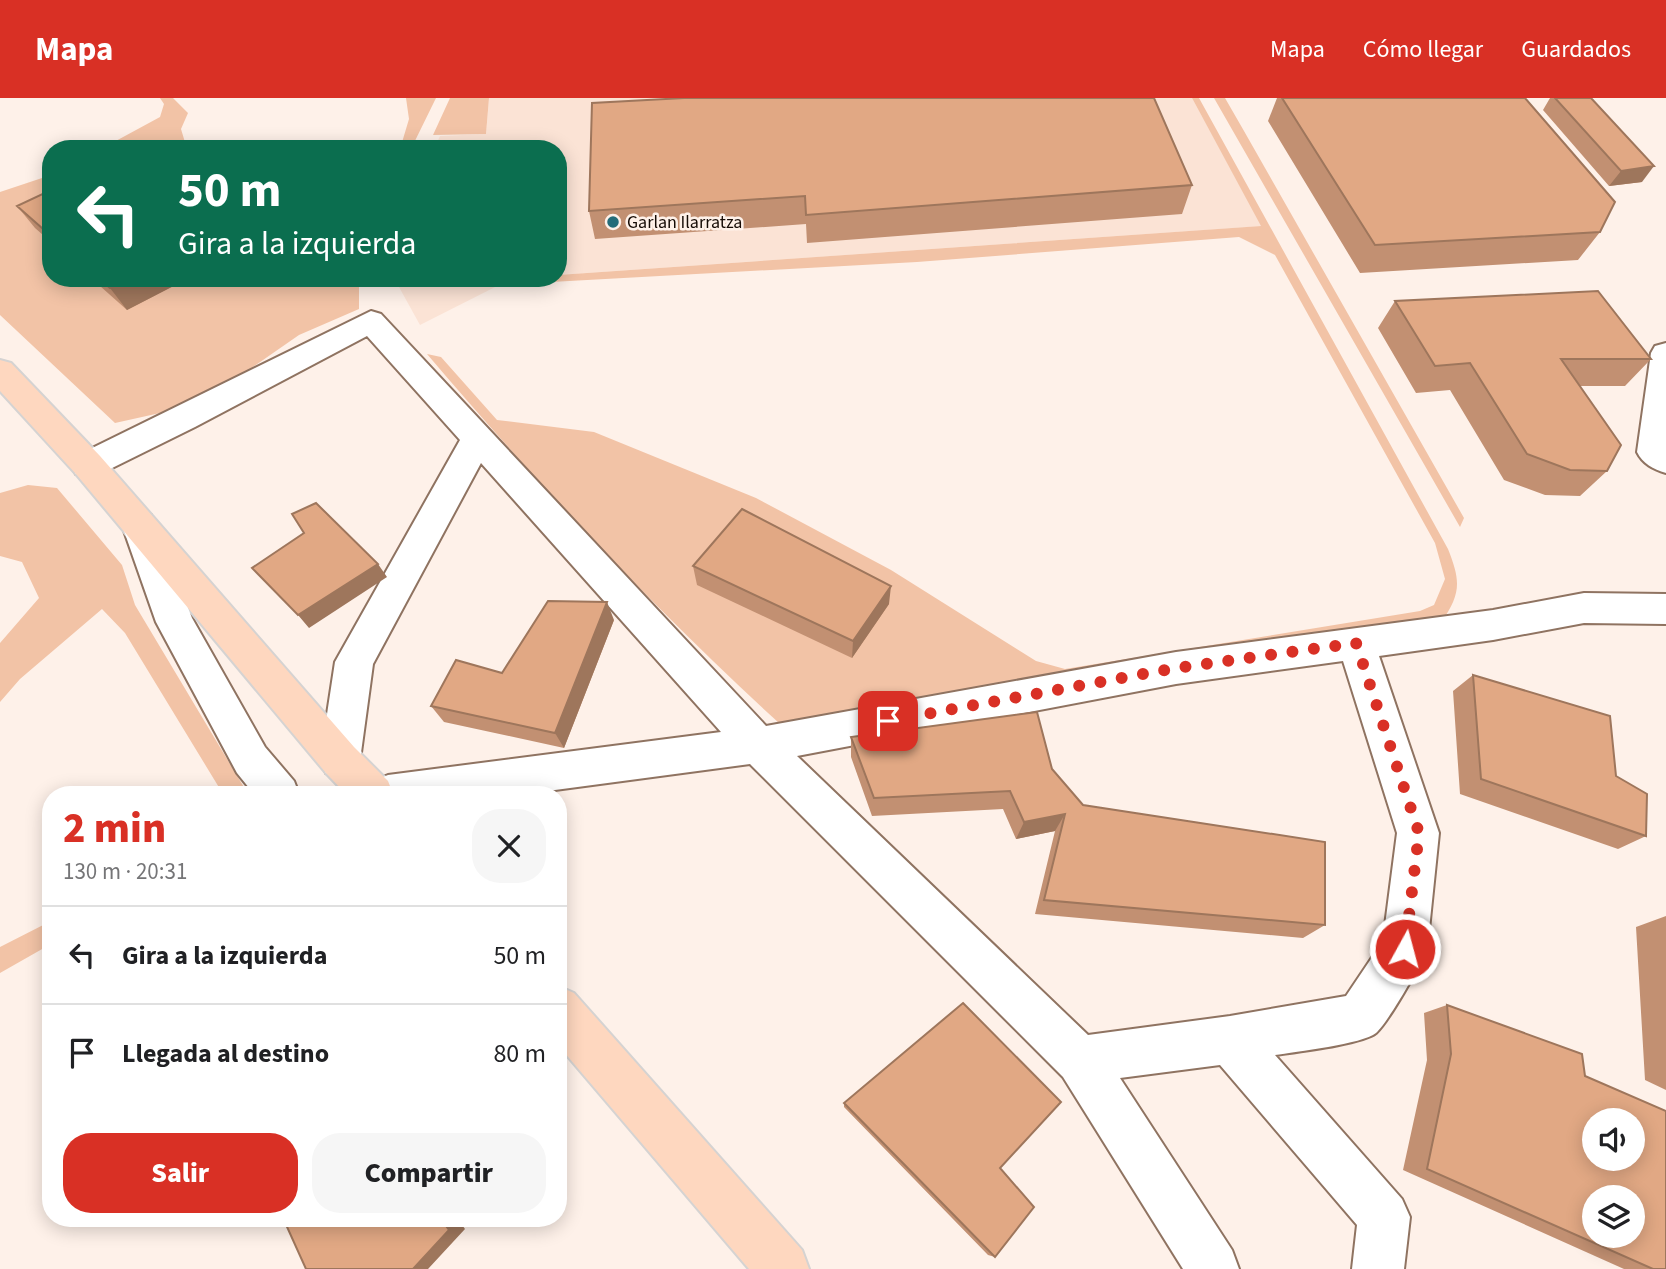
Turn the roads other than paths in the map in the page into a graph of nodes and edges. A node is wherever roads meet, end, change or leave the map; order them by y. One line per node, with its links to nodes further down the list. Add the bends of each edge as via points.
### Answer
1 (1666, 353): 4 (street, via 1653,452)
2 (0, 371): 5 (main road)
3 (478, 438): 5 (street, via 372,321); 9 (street); 10 (street, via 354,662)
4 (1666, 461)
5 (88, 465): 6 (main road)
6 (139, 525): 10 (main road); 11 (street, via 175,622 251,760)
7 (1666, 609): 8 (street, via 1584,608)
8 (1356, 643): 9 (street, via 1176,668); 15 (street, via 1419,833 1405,949 1359,1017)
9 (758, 745): 13 (street); 16 (street)
10 (340, 760): 12 (main road)
11 (272, 786)
12 (365, 786)
13 (448, 786)
14 (567, 1019): 17 (main road)
15 (1230, 1040): 16 (street); 19 (street, via 1384,1217)
16 (1080, 1060): 18 (street)
17 (783, 1269)
18 (1213, 1269)
19 (1378, 1269)

